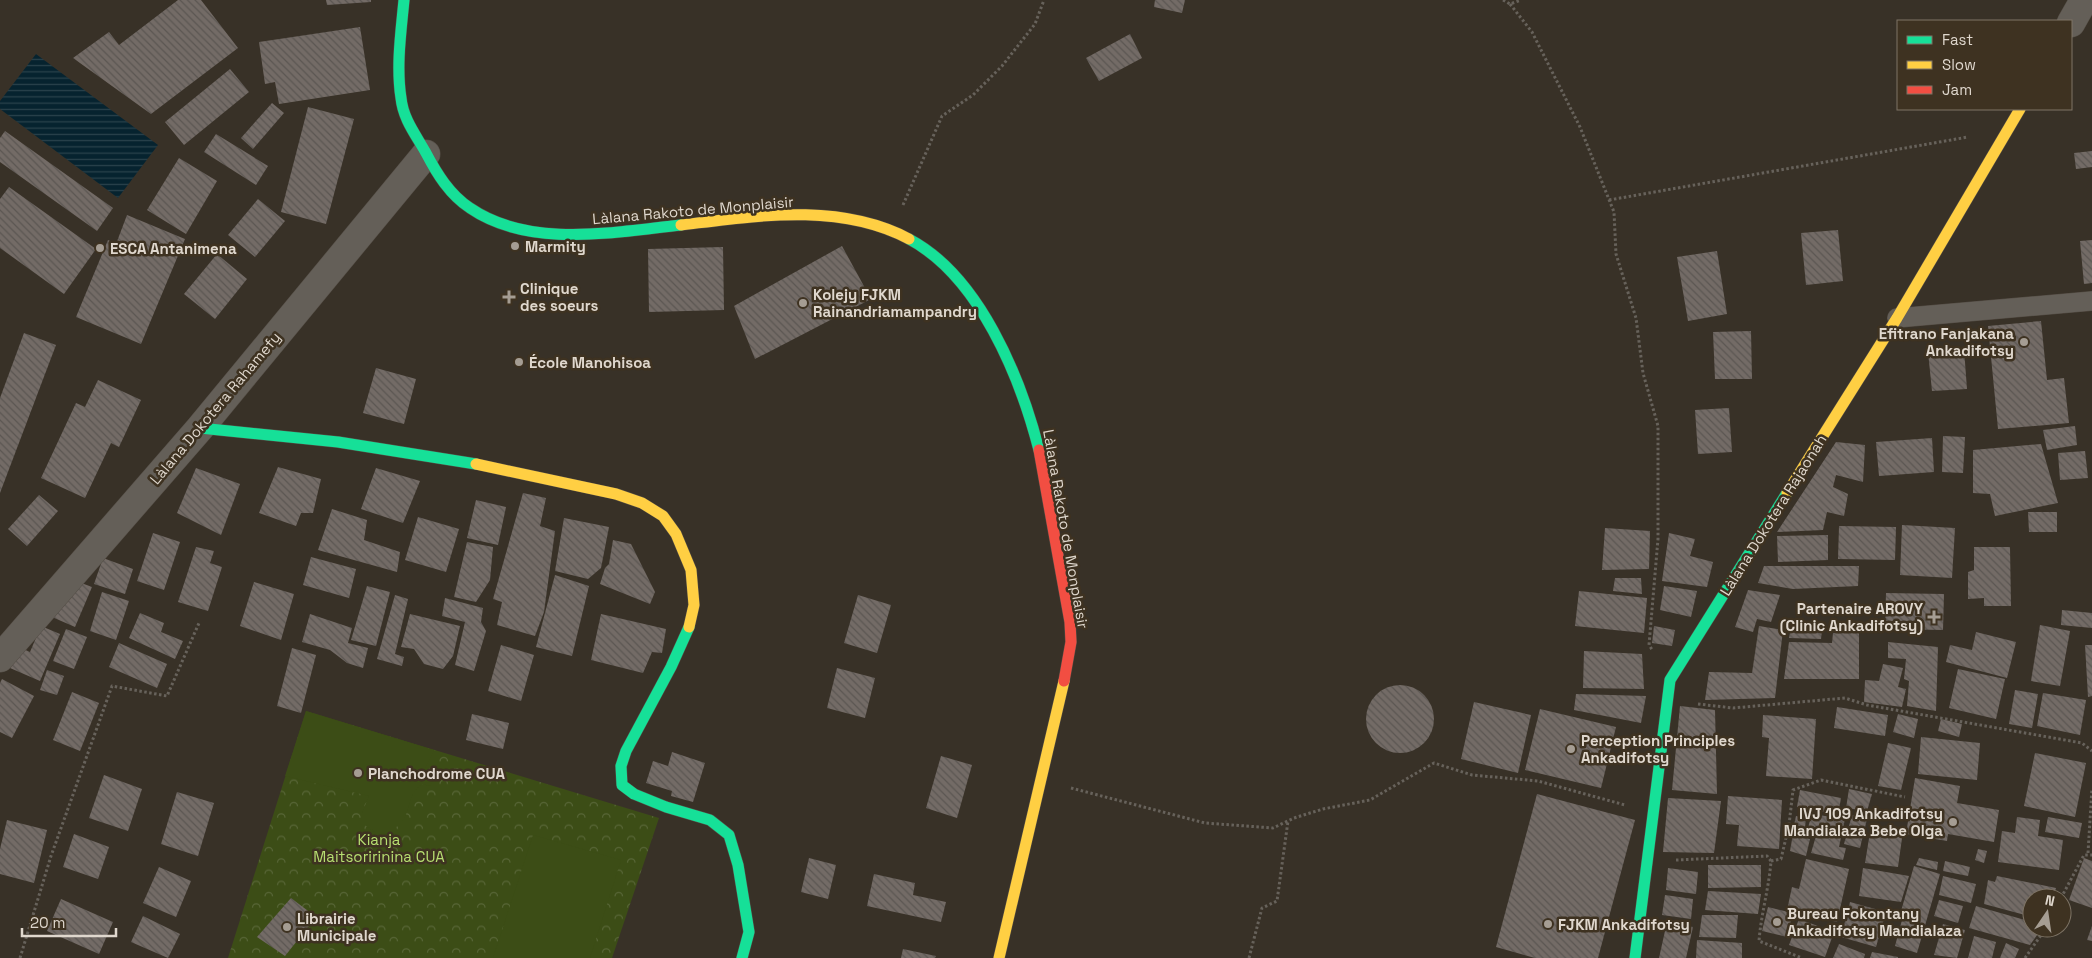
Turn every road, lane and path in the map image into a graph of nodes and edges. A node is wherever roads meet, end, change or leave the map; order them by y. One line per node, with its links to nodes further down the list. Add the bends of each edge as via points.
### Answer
1 (404, 0): 10 (street, Làlana Rakoto de Monplaisir, via 403,109)
2 (1044, 0): 12 (path, via 1035,24 1002,66 973,95 942,116)
3 (1503, 0): 6 (path)
4 (1521, 0): 6 (path)
5 (2084, 0): 7 (street)
6 (1510, 4): 11 (path, via 1532,32 1580,127)
7 (2072, 21)
8 (2019, 110): 9 (street, Làlana Dokotera Rajaonah)
9 (2008, 130): 11 (path); 14 (street, Làlana Dokotera Rajaonah)
10 (426, 154): 12 (street, Làlana Rakoto de Monplaisir, via 434,172 471,210 495,222 542,232 590,235 806,214 851,221); 15 (street, Làlana Dokotera Rahamefy)
11 (1609, 200): 18 (path, via 1614,212 1616,254 1636,318 1643,373 1658,426 1658,539 1649,645)
12 (889, 232): 21 (street, Làlana Rakoto de Monplaisir, via 914,242 936,257 974,301 1011,371 1041,454 1072,634)
13 (2092, 301): 14 (lane)
14 (1897, 318): 18 (street, Làlana Dokotera Rajaonah)
15 (200, 428): 17 (street, Làlana Dokotera Rahamefy); 32 (street, via 376,447 533,475 641,503 664,516 682,543 694,604 685,639 620,767 622,785 634,794 666,807 710,820 728,835 738,865 749,932)
16 (199, 624): 31 (path, via 167,696 112,686 57,839)
17 (0, 658)
18 (1670, 680): 19 (street, Làlana Dokotera Rajaonah)
19 (1667, 702): 20 (path, via 1732,708 1845,698 1867,705 2082,743); 24 (street, Làlana Dokotera Rajaonah)
20 (2092, 751)
21 (1041, 780): 25 (path, via 1205,823 1273,828); 33 (street, Làlana Rakoto de Monplaisir)
22 (2092, 788): 26 (path)
23 (1905, 797): 28 (path, via 1821,780 1792,790 1789,825 1781,859)
24 (1654, 810): 25 (path, via 1610,803 1538,781 1472,775 1434,764 1370,800); 27 (street, Làlana Dokotera Rajaonah)
25 (1288, 821): 34 (path, via 1277,901 1262,908)
26 (2090, 854): 29 (path, via 2084,855)
27 (1648, 858): 28 (path, via 1686,861 1767,856); 35 (street, Làlana Dokotera Rajaonah)
28 (1771, 861): 36 (path, via 1759,941)
29 (2066, 888)
30 (2039, 938): 37 (path)
31 (20, 958)
32 (742, 958)
33 (999, 958)
34 (1249, 958)
35 (1635, 958)
36 (1802, 958)
37 (2026, 958)

